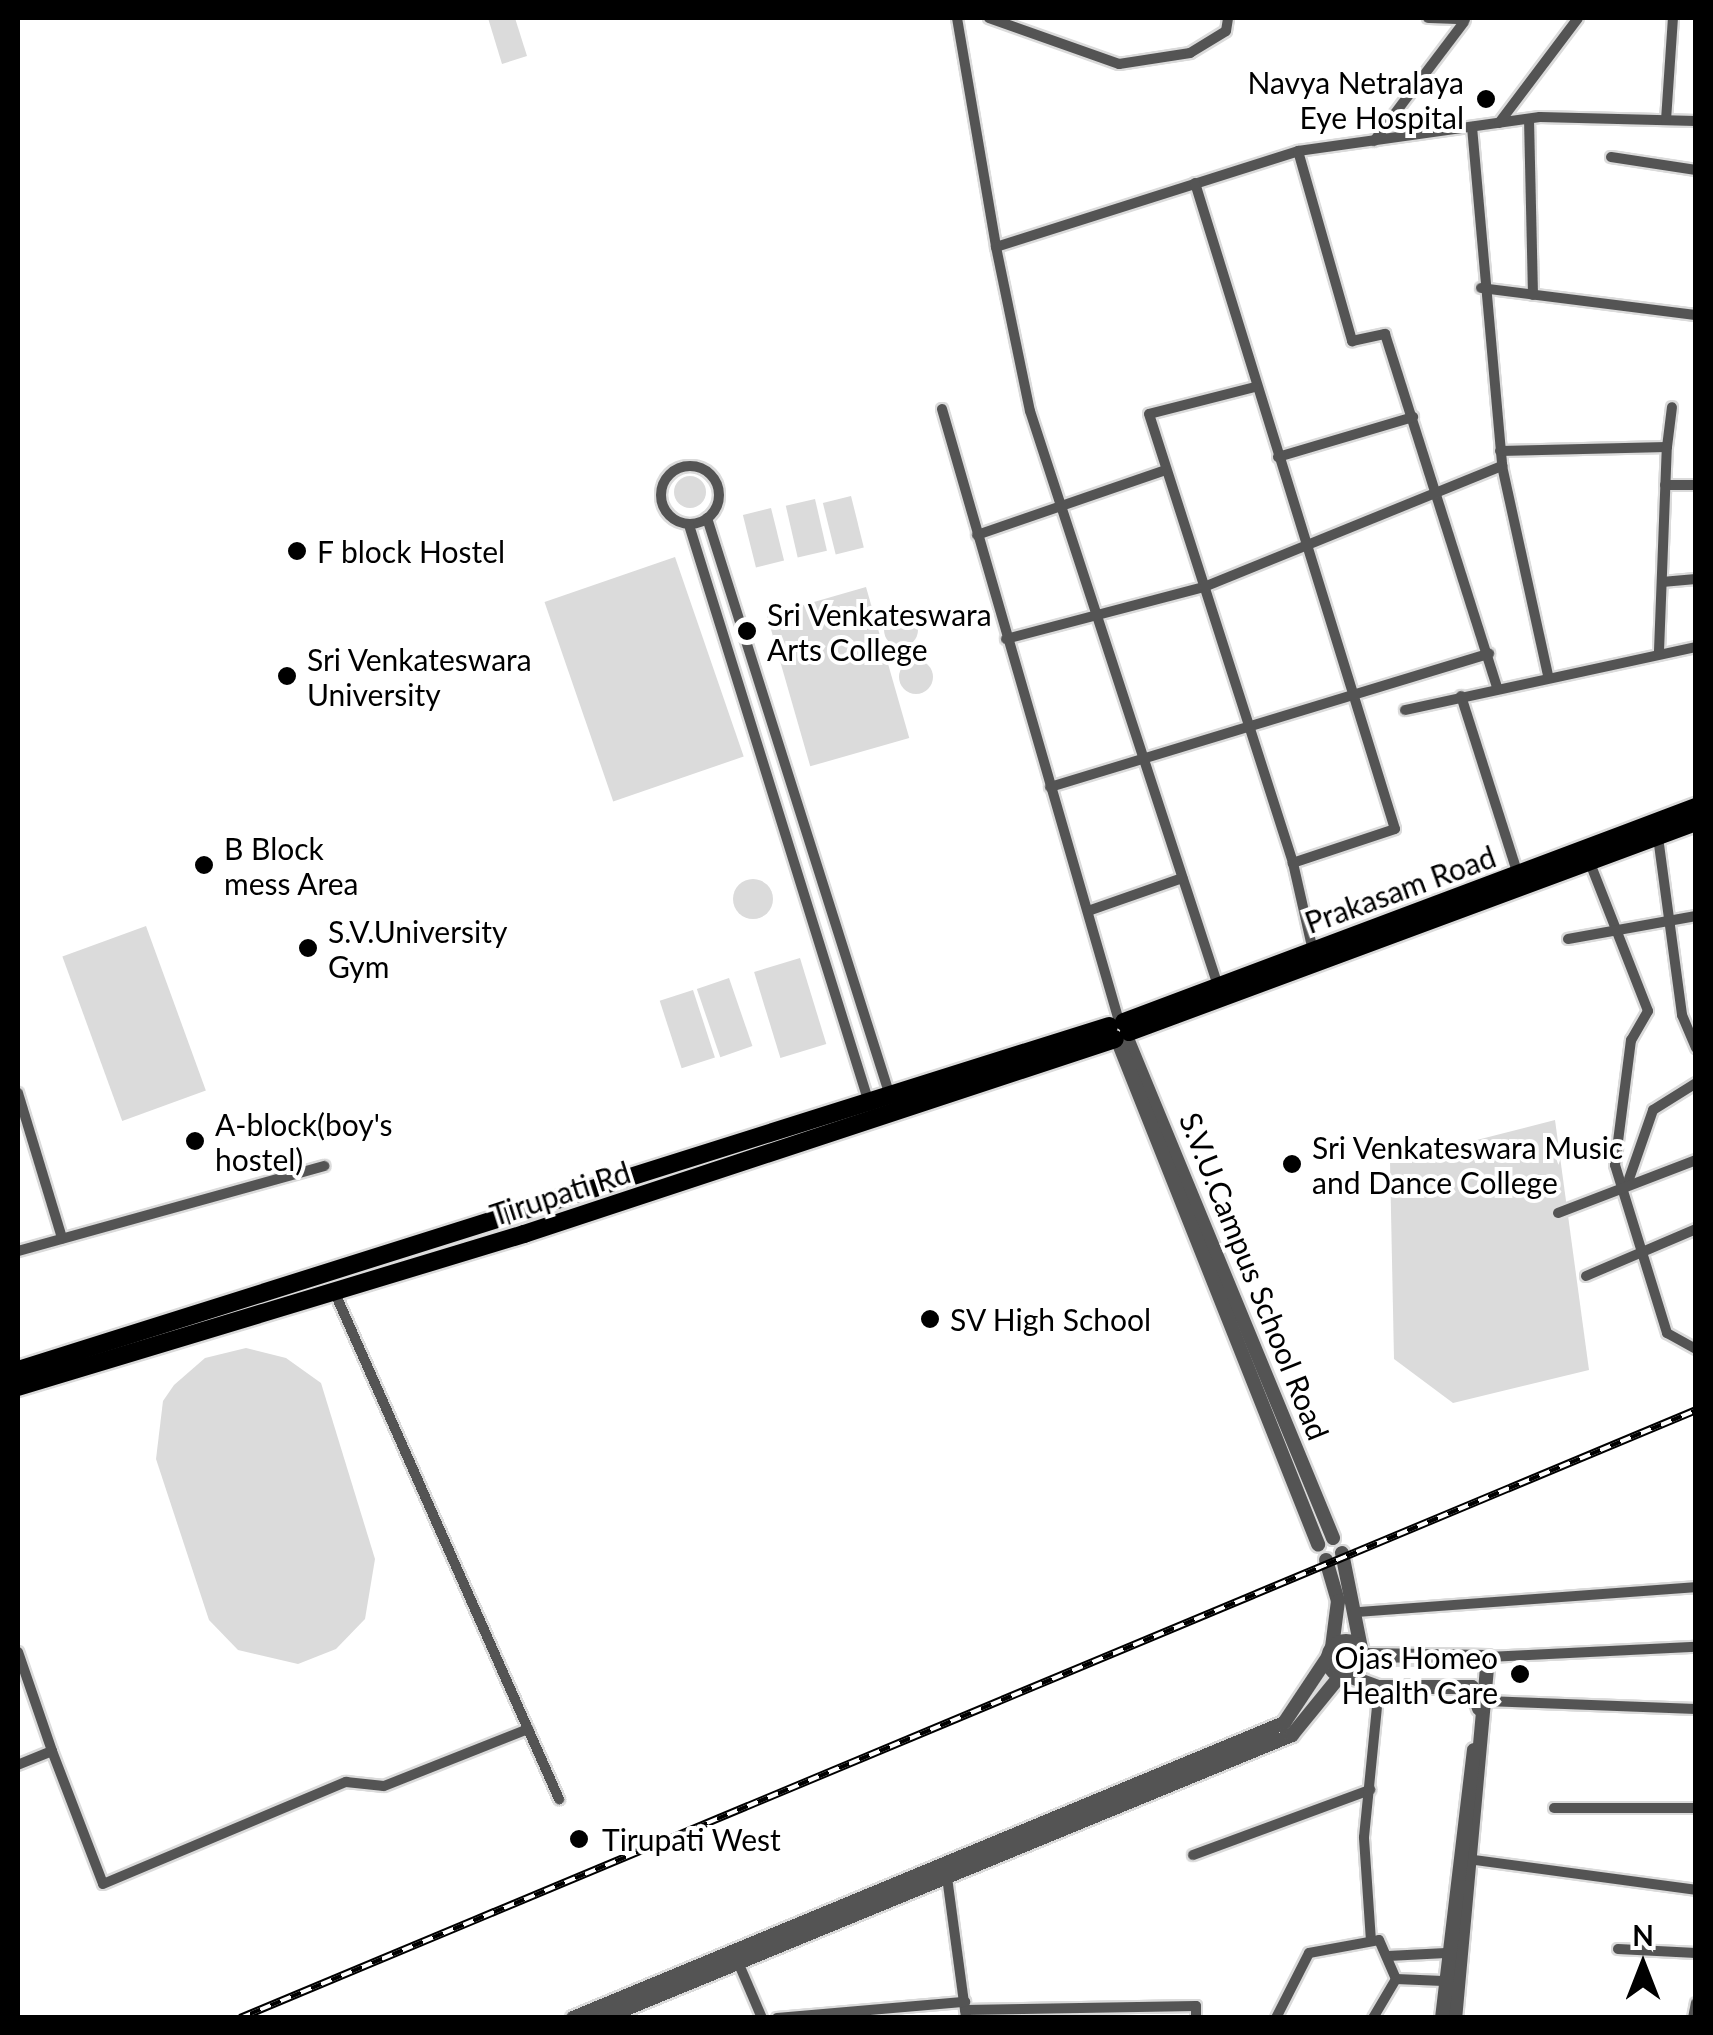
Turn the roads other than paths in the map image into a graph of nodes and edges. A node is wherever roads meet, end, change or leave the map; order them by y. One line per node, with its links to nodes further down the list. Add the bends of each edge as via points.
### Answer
1 (957, 18): 18 (street)
2 (989, 18): 3 (street, via 1119,64 1190,53 1226,31)
3 (1228, 18)
4 (1428, 18): 7 (street)
5 (1578, 18): 11 (street)
6 (1673, 18): 9 (street)
7 (1465, 20): 13 (street)
8 (1528, 119): 9 (street); 11 (street); 20 (street)
9 (1666, 120): 10 (street)
10 (1696, 121)
11 (1498, 124): 12 (street)
12 (1472, 127): 13 (street); 19 (street)
13 (1374, 141): 14 (street)
14 (1298, 151): 17 (street); 25 (street, via 1352,341 1385,334)
15 (1612, 157): 16 (street)
16 (1696, 170)
17 (1195, 184): 18 (street); 22 (street)
18 (996, 247): 34 (street, via 1030,411)
19 (1481, 288): 20 (street); 27 (street)
20 (1533, 295): 21 (street)
21 (1696, 315)
22 (1255, 387): 28 (street); 30 (street, via 1149,414)
23 (1672, 407): 26 (street)
24 (942, 409): 37 (street)
25 (1413, 417): 28 (street); 33 (street)
26 (1667, 447): 27 (street); 31 (street)
27 (1500, 450): 29 (street)
28 (1278, 457): 38 (street)
29 (1502, 466): 33 (street); 47 (street)
30 (1166, 470): 34 (street); 41 (street)
31 (1665, 485): 32 (street); 40 (street)
32 (1696, 485)
33 (1439, 496): 38 (street); 46 (street)
34 (1059, 502): 37 (street); 42 (street)
35 (707, 518): 36 (street); 36 (street, via 718,501 715,480 681,468 662,498); 75 (street)
36 (689, 525): 77 (street)
37 (977, 535): 43 (street)
38 (1306, 544): 41 (street); 49 (street)
39 (1696, 579): 40 (street)
40 (1662, 582): 45 (street)
41 (1204, 586): 42 (street); 52 (street)
42 (1100, 611): 43 (street); 53 (street)
43 (1006, 638): 54 (street)
44 (1696, 646): 45 (street)
45 (1659, 650): 47 (street)
46 (1490, 654): 48 (street); 49 (street)
47 (1548, 676): 48 (street)
48 (1497, 687): 50 (street)
49 (1351, 694): 52 (street); 58 (street, via 1396,829)
50 (1460, 696): 51 (street); 60 (street)
51 (1405, 710)
52 (1246, 720): 53 (street); 58 (street)
53 (1140, 752): 54 (street); 61 (street)
54 (1050, 787): 62 (street)
55 (1696, 806): 60 (main road, Prakasam Road)
56 (1696, 822): 57 (main road, Prakasam Road)
57 (1658, 837): 59 (main road, Prakasam Road); 63 (street)
58 (1293, 863): 67 (street)
59 (1590, 863): 65 (street); 69 (main road, Prakasam Road)
60 (1518, 875): 67 (main road, Prakasam Road)
61 (1182, 878): 62 (street); 68 (street)
62 (1088, 910): 69 (street)
63 (1668, 916): 64 (street); 65 (street); 71 (street, via 1682,1015)
64 (1696, 916)
65 (1620, 923): 66 (street); 80 (street, via 1648,1010 1631,1040 1614,1158)
66 (1568, 939)
67 (1312, 950): 68 (main road, Prakasam Road)
68 (1218, 986): 69 (main road, Prakasam Road)
69 (1120, 1031): 70 (main road, Tirupati Rd); 72 (street, S.V.U.Campus School Road); 75 (main road, Tirupati Rd); 92 (street, S.V.U.Campus School Road)
70 (1090, 1048): 72 (street); 75 (main road, Tirupati Rd)
71 (1696, 1048)
72 (1124, 1062): 93 (street, S.V.U.Campus School Road)
73 (1696, 1083): 80 (street, via 1653,1110)
74 (18, 1093): 76 (street)
75 (893, 1107): 77 (main road, Tirupati Rd)
76 (20, 1109): 84 (street)
77 (872, 1114): 83 (main road, Tirupati Rd)
78 (1696, 1160): 80 (street)
79 (324, 1166): 84 (street)
80 (1624, 1180): 81 (street); 85 (street)
81 (1558, 1213)
82 (1696, 1230): 85 (street)
83 (488, 1236): 88 (main road, Tirupati Rd); 90 (main road, Tirupati Rd)
84 (62, 1238): 86 (street)
85 (1646, 1250): 87 (street); 89 (street, via 1667,1333)
86 (18, 1251)
87 (1586, 1276)
88 (334, 1291): 91 (main road, Tirupati Rd); 107 (street)
89 (1696, 1350)
90 (18, 1370)
91 (18, 1387)
92 (1333, 1538)
93 (1318, 1544)
94 (1342, 1552): 97 (street)
95 (1326, 1560): 100 (street, via 1338,1600)
96 (1696, 1587): 97 (street)
97 (1358, 1612): 101 (street)
98 (1696, 1647): 102 (street)
99 (18, 1652): 108 (street)
100 (1330, 1652): 101 (street); 103 (street); 127 (street, via 1284,1723)
101 (1363, 1652): 102 (street); 103 (street)
102 (1488, 1657): 105 (street)
103 (1345, 1677): 104 (street); 116 (street, via 1292,1735)
104 (1379, 1687): 110 (street); 120 (street, via 1462,1684 1479,1694)
105 (1486, 1701): 106 (street); 115 (street)
106 (1696, 1709)
107 (528, 1729): 108 (street, via 384,1786 346,1782 102,1884); 111 (street)
108 (52, 1751): 109 (street)
109 (18, 1765)
110 (1370, 1790): 114 (street); 118 (street)
111 (559, 1799)
112 (1554, 1808): 113 (street)
113 (1696, 1808)
114 (1193, 1855)
115 (1475, 1860): 117 (street); 135 (street)
116 (947, 1877): 123 (street); 126 (street)
117 (1696, 1890)
118 (1371, 1942): 122 (street); 132 (street, via 1308,1953)
119 (1618, 1948): 121 (street)
120 (1446, 1953): 122 (street); 125 (street)
121 (1696, 1954)
122 (1388, 1956): 124 (street)
123 (738, 1962): 128 (street); 129 (street)
124 (1396, 1979): 125 (street); 133 (street)
125 (1443, 1981): 134 (street)
126 (965, 2010): 130 (street); 131 (street, via 1196,2006)
127 (573, 2018)
128 (604, 2018)
129 (762, 2018)
130 (777, 2018)
131 (1196, 2018)
132 (1276, 2018)
133 (1373, 2018)
134 (1442, 2018)
135 (1455, 2018)

